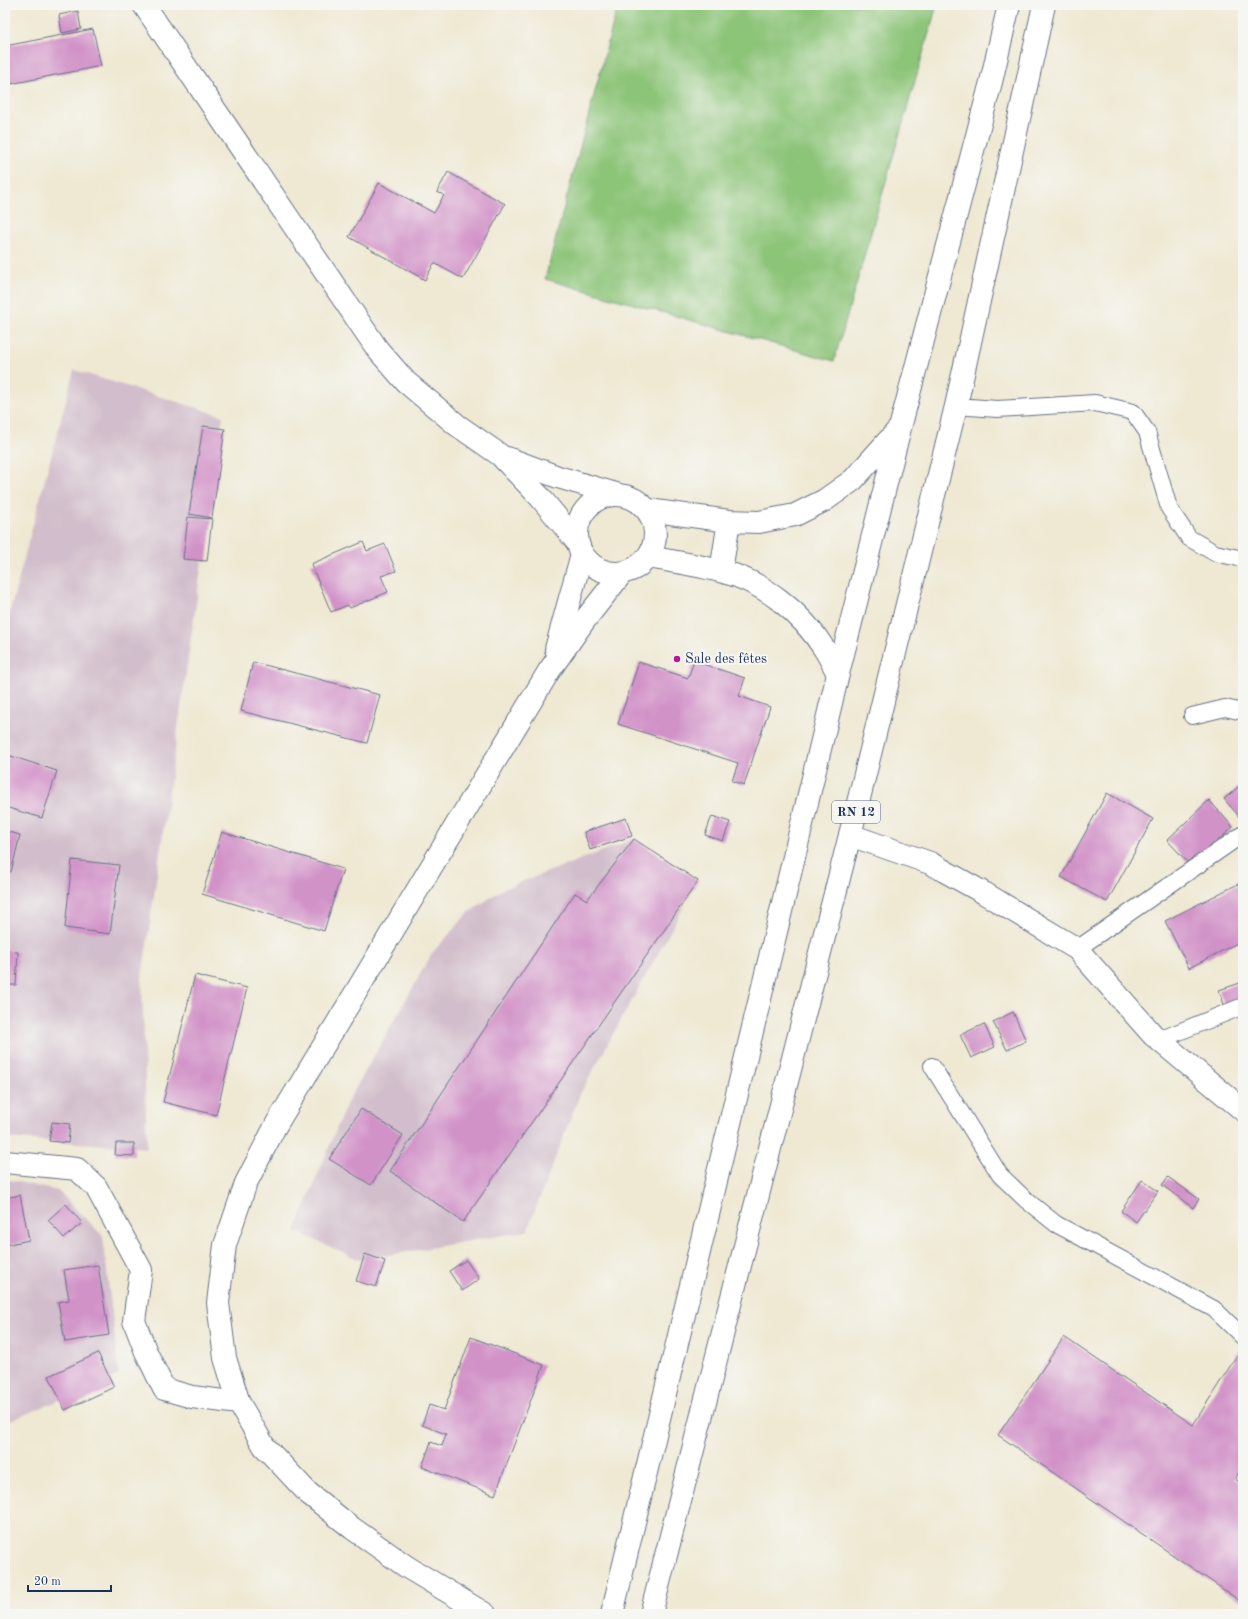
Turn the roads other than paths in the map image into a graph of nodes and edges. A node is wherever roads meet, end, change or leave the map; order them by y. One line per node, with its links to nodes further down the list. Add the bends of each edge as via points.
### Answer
1 (144, 5): 6 (main road, via 378,350 406,382 457,425)
2 (1008, 5): 5 (main road, via 991,82)
3 (1044, 5): 4 (main road, RN 12)
4 (956, 406): 12 (lane, via 997,409 1095,403 1133,412 1148,432 1169,508 1189,538 1215,553); 20 (main road, RN 12)
5 (900, 428): 9 (main road, via 853,480 825,500 795,515 759,522); 16 (main road)
6 (500, 455): 7 (main road, via 558,477); 10 (main road, via 540,497)
7 (619, 494): 8 (main road, via 635,499); 10 (main road, via 606,495 586,508 577,530)
8 (648, 510): 9 (main road); 11 (main road, via 654,521 656,534 654,546)
9 (729, 521): 13 (main road)
10 (580, 548): 14 (main road, via 589,563 599,569 610,573); 15 (main road, via 567,613)
11 (648, 557): 13 (main road); 14 (main road, via 641,565)
12 (1243, 559)
13 (721, 571): 16 (main road, via 746,580 770,593 791,609 822,645)
14 (622, 573): 15 (main road, via 584,621)
15 (549, 672): 28 (main road, via 276,1125 246,1183 225,1245 218,1303 225,1358)
16 (838, 674): 29 (main road)
17 (1243, 712): 18 (lane, via 1225,708)
18 (1192, 716)
19 (1243, 834): 21 (lane)
20 (850, 835): 21 (main road, via 930,863); 31 (main road, RN 12)
21 (1077, 949): 23 (main road)
22 (1243, 1006): 23 (lane)
23 (1159, 1040): 25 (main road)
24 (932, 1066): 27 (lane, via 1000,1176 1026,1200 1056,1224 1214,1309)
25 (1243, 1110)
26 (5, 1162): 28 (main road, via 78,1169 96,1186 141,1270 134,1321 164,1389 192,1397)
27 (1243, 1337)
28 (238, 1403): 30 (main road, via 264,1446 308,1492 352,1528 407,1567)
29 (613, 1613)
30 (485, 1614)
31 (650, 1614)

